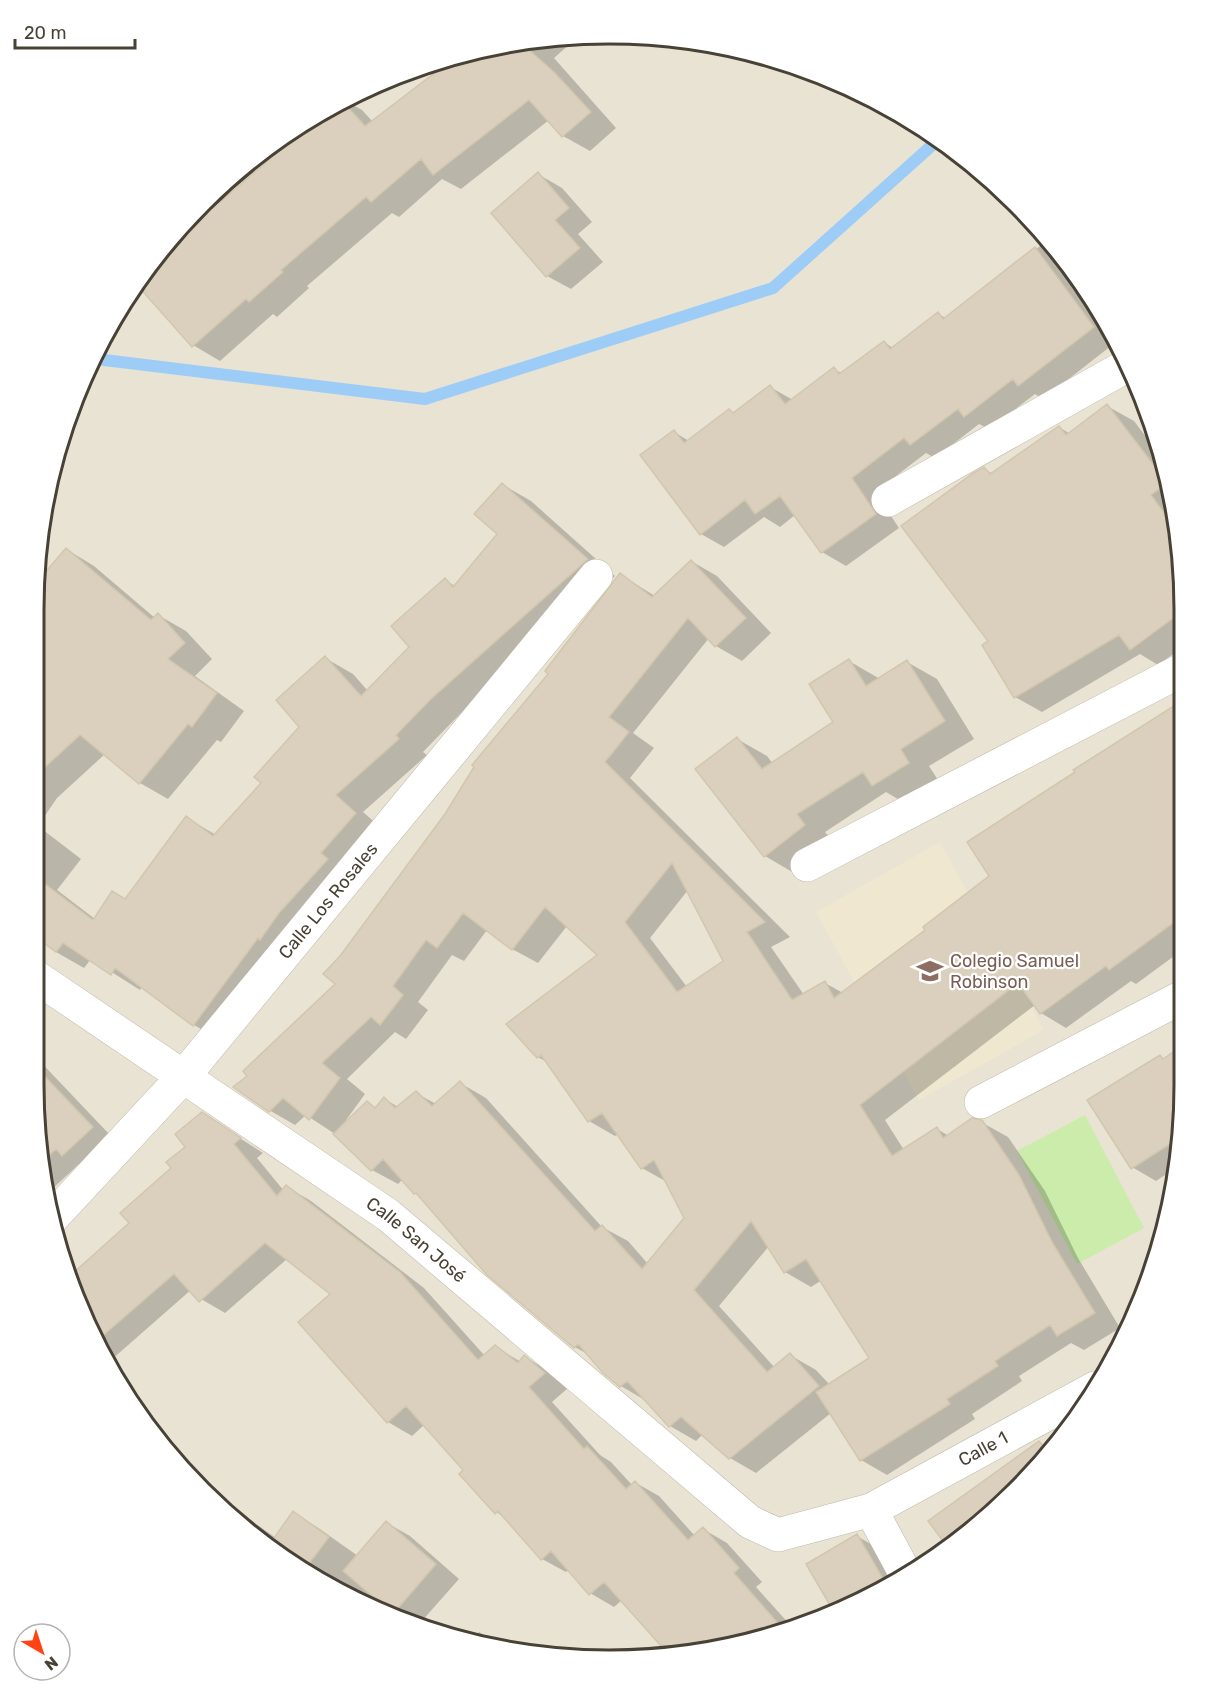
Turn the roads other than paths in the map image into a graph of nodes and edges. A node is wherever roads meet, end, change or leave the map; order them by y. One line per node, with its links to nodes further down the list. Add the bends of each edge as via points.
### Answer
1 (1120, 370): 2 (street)
2 (888, 500)
3 (596, 576): 8 (street, Calle Los Rosales)
4 (1174, 674): 5 (street)
5 (807, 865)
6 (44, 982): 8 (street, Calle San José)
7 (1174, 1001): 9 (street)
8 (183, 1077): 10 (street, Calle Los Rosales); 13 (street, Calle San José, via 388,1215 750,1522)
9 (981, 1102)
10 (58, 1212)
11 (1080, 1396): 12 (street, Calle 1)
12 (871, 1510): 13 (street, Calle 1); 14 (street)
13 (778, 1535)
14 (902, 1568)

